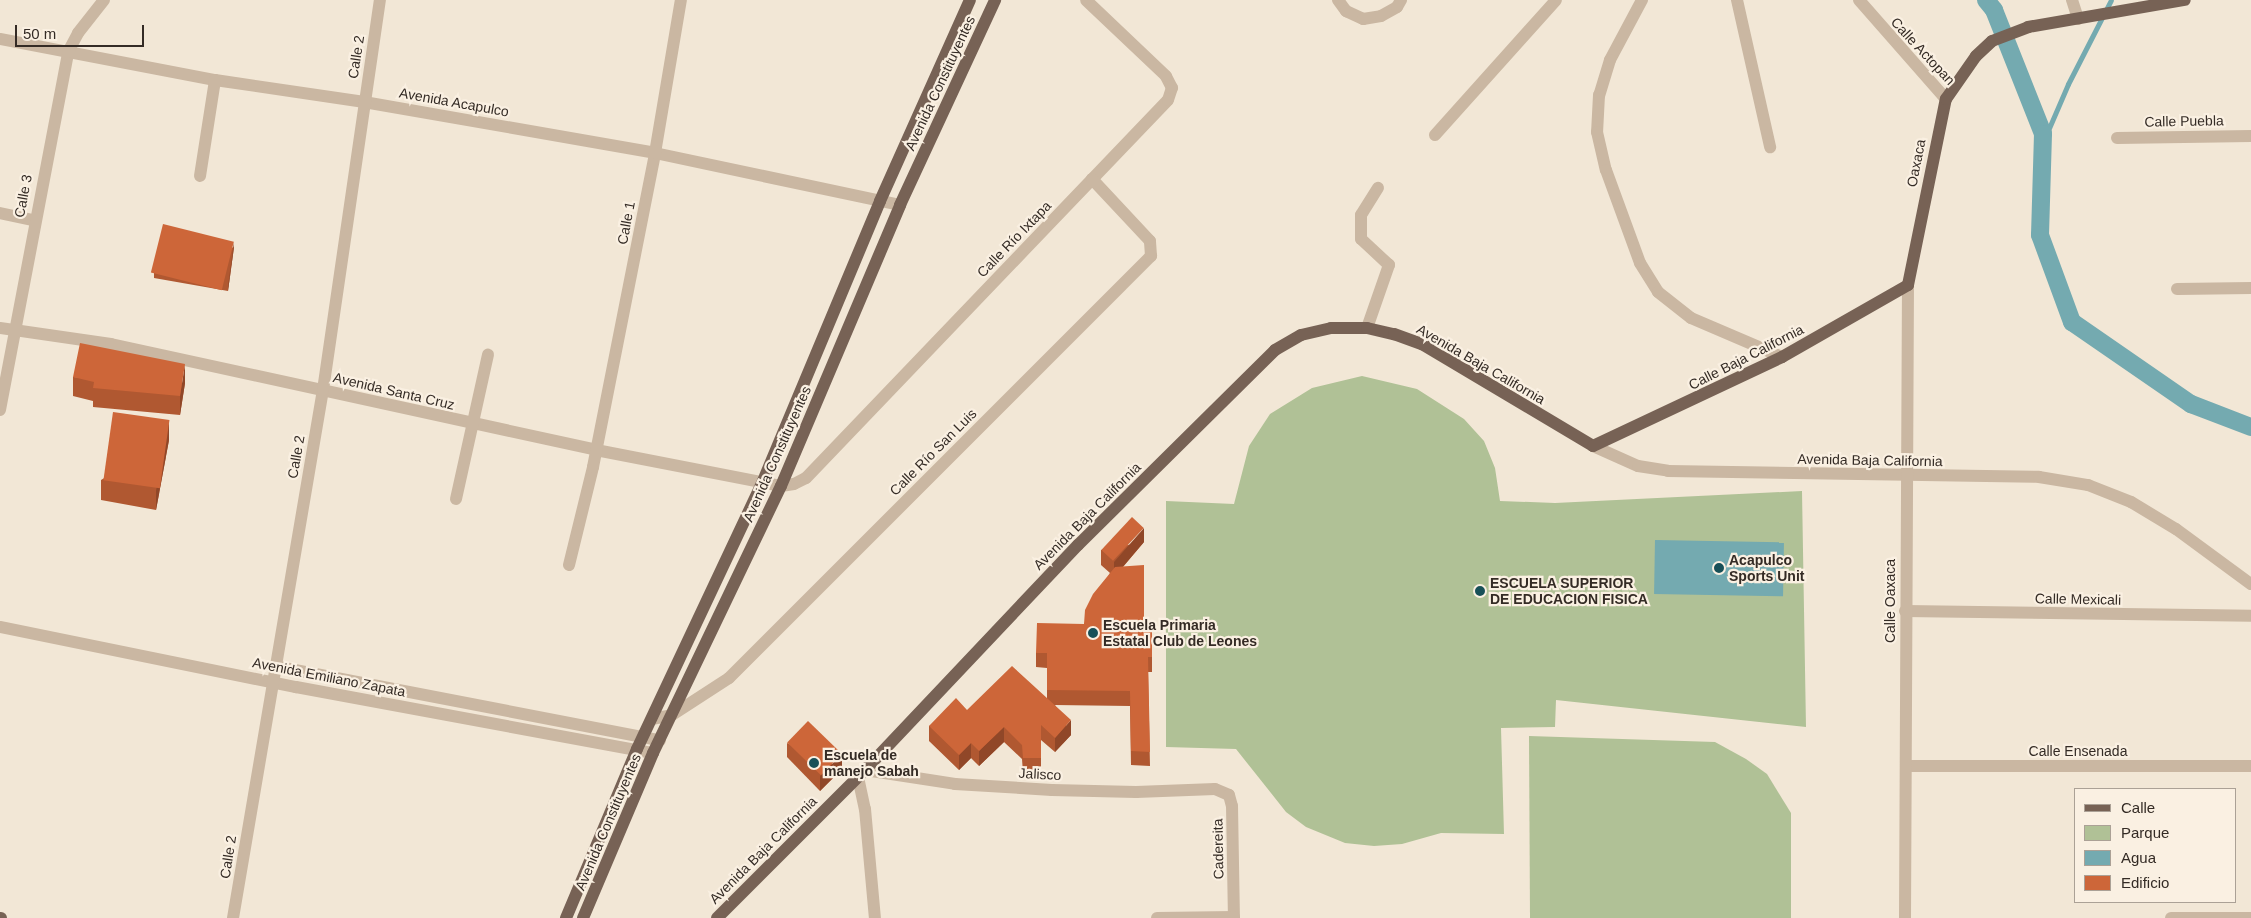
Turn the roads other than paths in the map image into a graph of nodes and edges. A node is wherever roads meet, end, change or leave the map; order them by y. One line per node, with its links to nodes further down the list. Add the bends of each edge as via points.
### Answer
1 (104, 0): 19 (street, Calle 3, via 78,32)
2 (380, 0): 22 (street, Calle 2)
3 (681, 0): 27 (street, Calle 1)
4 (970, 0): 31 (main road, Avenida Constituyentes)
5 (995, 0): 32 (main road, Avenida Constituyentes)
6 (1086, 0): 29 (street, Calle Río Ixtapa, via 1166,76 1172,88 1168,100)
7 (1338, 0): 8 (street, via 1346,11 1363,19 1380,16)
8 (1401, 0)
9 (1556, 0): 23 (street)
10 (1628, 0): 16 (street)
11 (1737, 0): 26 (street)
12 (1859, 0): 21 (street, Calle Actopan)
13 (2072, 0): 17 (street)
14 (2185, 0): 15 (main road)
15 (2163, 2): 17 (main road)
16 (1641, 4): 42 (street, via 1610,60 1599,95 1598,132 1606,170 1640,263 1658,292 1691,318)
17 (2084, 18): 21 (main road, Oaxaca, via 2028,27 1992,42 1976,56)
18 (0, 39): 19 (street, Avenida Acapulco)
19 (68, 52): 20 (street, Avenida Acapulco); 34 (street, Calle 3)
20 (215, 80): 22 (street, Avenida Acapulco); 28 (street)
21 (1946, 99): 35 (main road, Oaxaca)
22 (364, 102): 27 (street, Avenida Acapulco); 43 (street, Calle 2)
23 (1435, 134)
24 (2251, 136): 25 (street, Calle Puebla)
25 (2116, 138)
26 (1770, 147)
27 (655, 153): 31 (street, Avenida Acapulco); 47 (street, Calle 1)
28 (200, 176)
29 (1092, 179): 50 (street, Calle Río Ixtapa, via 806,478); 59 (street, Calle Río San Luis, via 1150,241 1151,256 729,678)
30 (1378, 188): 39 (street, via 1361,215 1361,239 1389,265)
31 (880, 202): 32 (street, Avenida Acapulco); 49 (main road, Avenida Constituyentes)
32 (900, 205): 50 (main road, Avenida Constituyentes)
33 (0, 213): 34 (street)
34 (34, 220): 40 (street, Calle 3)
35 (1908, 285): 42 (main road, Calle Baja California); 48 (street, Calle Oaxaca)
36 (2251, 288): 37 (street)
37 (2177, 289)
38 (0, 328): 40 (street, Avenida Santa Cruz)
39 (1367, 328): 46 (main road, Avenida Baja California, via 1422,344); 67 (main road, Avenida Baja California, via 1331,328 1302,335 1275,350 1078,545)
40 (14, 330): 43 (street, Avenida Santa Cruz, via 112,344); 44 (street, Calle 3)
41 (488, 354): 45 (street)
42 (1782, 357): 46 (main road, Calle Baja California)
43 (322, 390): 45 (street, Avenida Santa Cruz); 57 (street, Calle 2)
44 (0, 410)
45 (472, 424): 47 (street, Avenida Santa Cruz); 51 (street)
46 (1593, 446): 48 (street, Avenida Baja California, via 1638,466 1668,470)
47 (596, 450): 49 (street, Avenida Santa Cruz); 52 (street, Calle 1)
48 (1906, 476): 53 (street, Avenida Baja California, via 2039,477 2088,485 2131,502 2176,529); 54 (street, Calle Oaxaca)
49 (763, 481): 50 (street, Avenida Santa Cruz); 60 (main road, Avenida Constituyentes)
50 (781, 486): 59 (main road, Avenida Constituyentes)
51 (456, 499)
52 (569, 565)
53 (2251, 584)
54 (1905, 611): 55 (street, Calle Mexicali); 65 (street, Calle Oaxaca)
55 (2251, 616)
56 (0, 627): 58 (street, Avenida Emiliano Zapata)
57 (274, 666): 58 (street, Calle 2); 61 (street, Avenida Emiliano Zapata)
58 (271, 680): 63 (street, Avenida Emiliano Zapata); 70 (street, Calle 2)
59 (672, 715): 60 (street, Calle Río San Luis); 62 (main road, Avenida Constituyentes)
60 (652, 719): 61 (main road, Avenida Constituyentes)
61 (644, 737): 62 (street, Avenida Emiliano Zapata); 63 (main road, Avenida Constituyentes)
62 (660, 740): 64 (main road, Avenida Constituyentes)
63 (637, 750): 64 (street, Avenida Emiliano Zapata); 71 (main road, Avenida Constituyentes)
64 (653, 754): 72 (main road, Avenida Constituyentes)
65 (1906, 766): 66 (street, Calle Ensenada); 76 (street, Calle Oaxaca)
66 (2251, 766)
67 (861, 773): 68 (street, Jalisco, via 955,784 1052,790 1136,792); 73 (main road, Avenida Baja California); 74 (street)
68 (1215, 789): 69 (street, Cadereita, via 1229,796 1232,806)
69 (1234, 917): 75 (street)
70 (233, 918)
71 (566, 918)
72 (583, 918)
73 (717, 918)
74 (875, 918)
75 (1158, 918)
76 (1905, 918)
77 (2171, 918): 78 (street)
78 (2251, 918)

